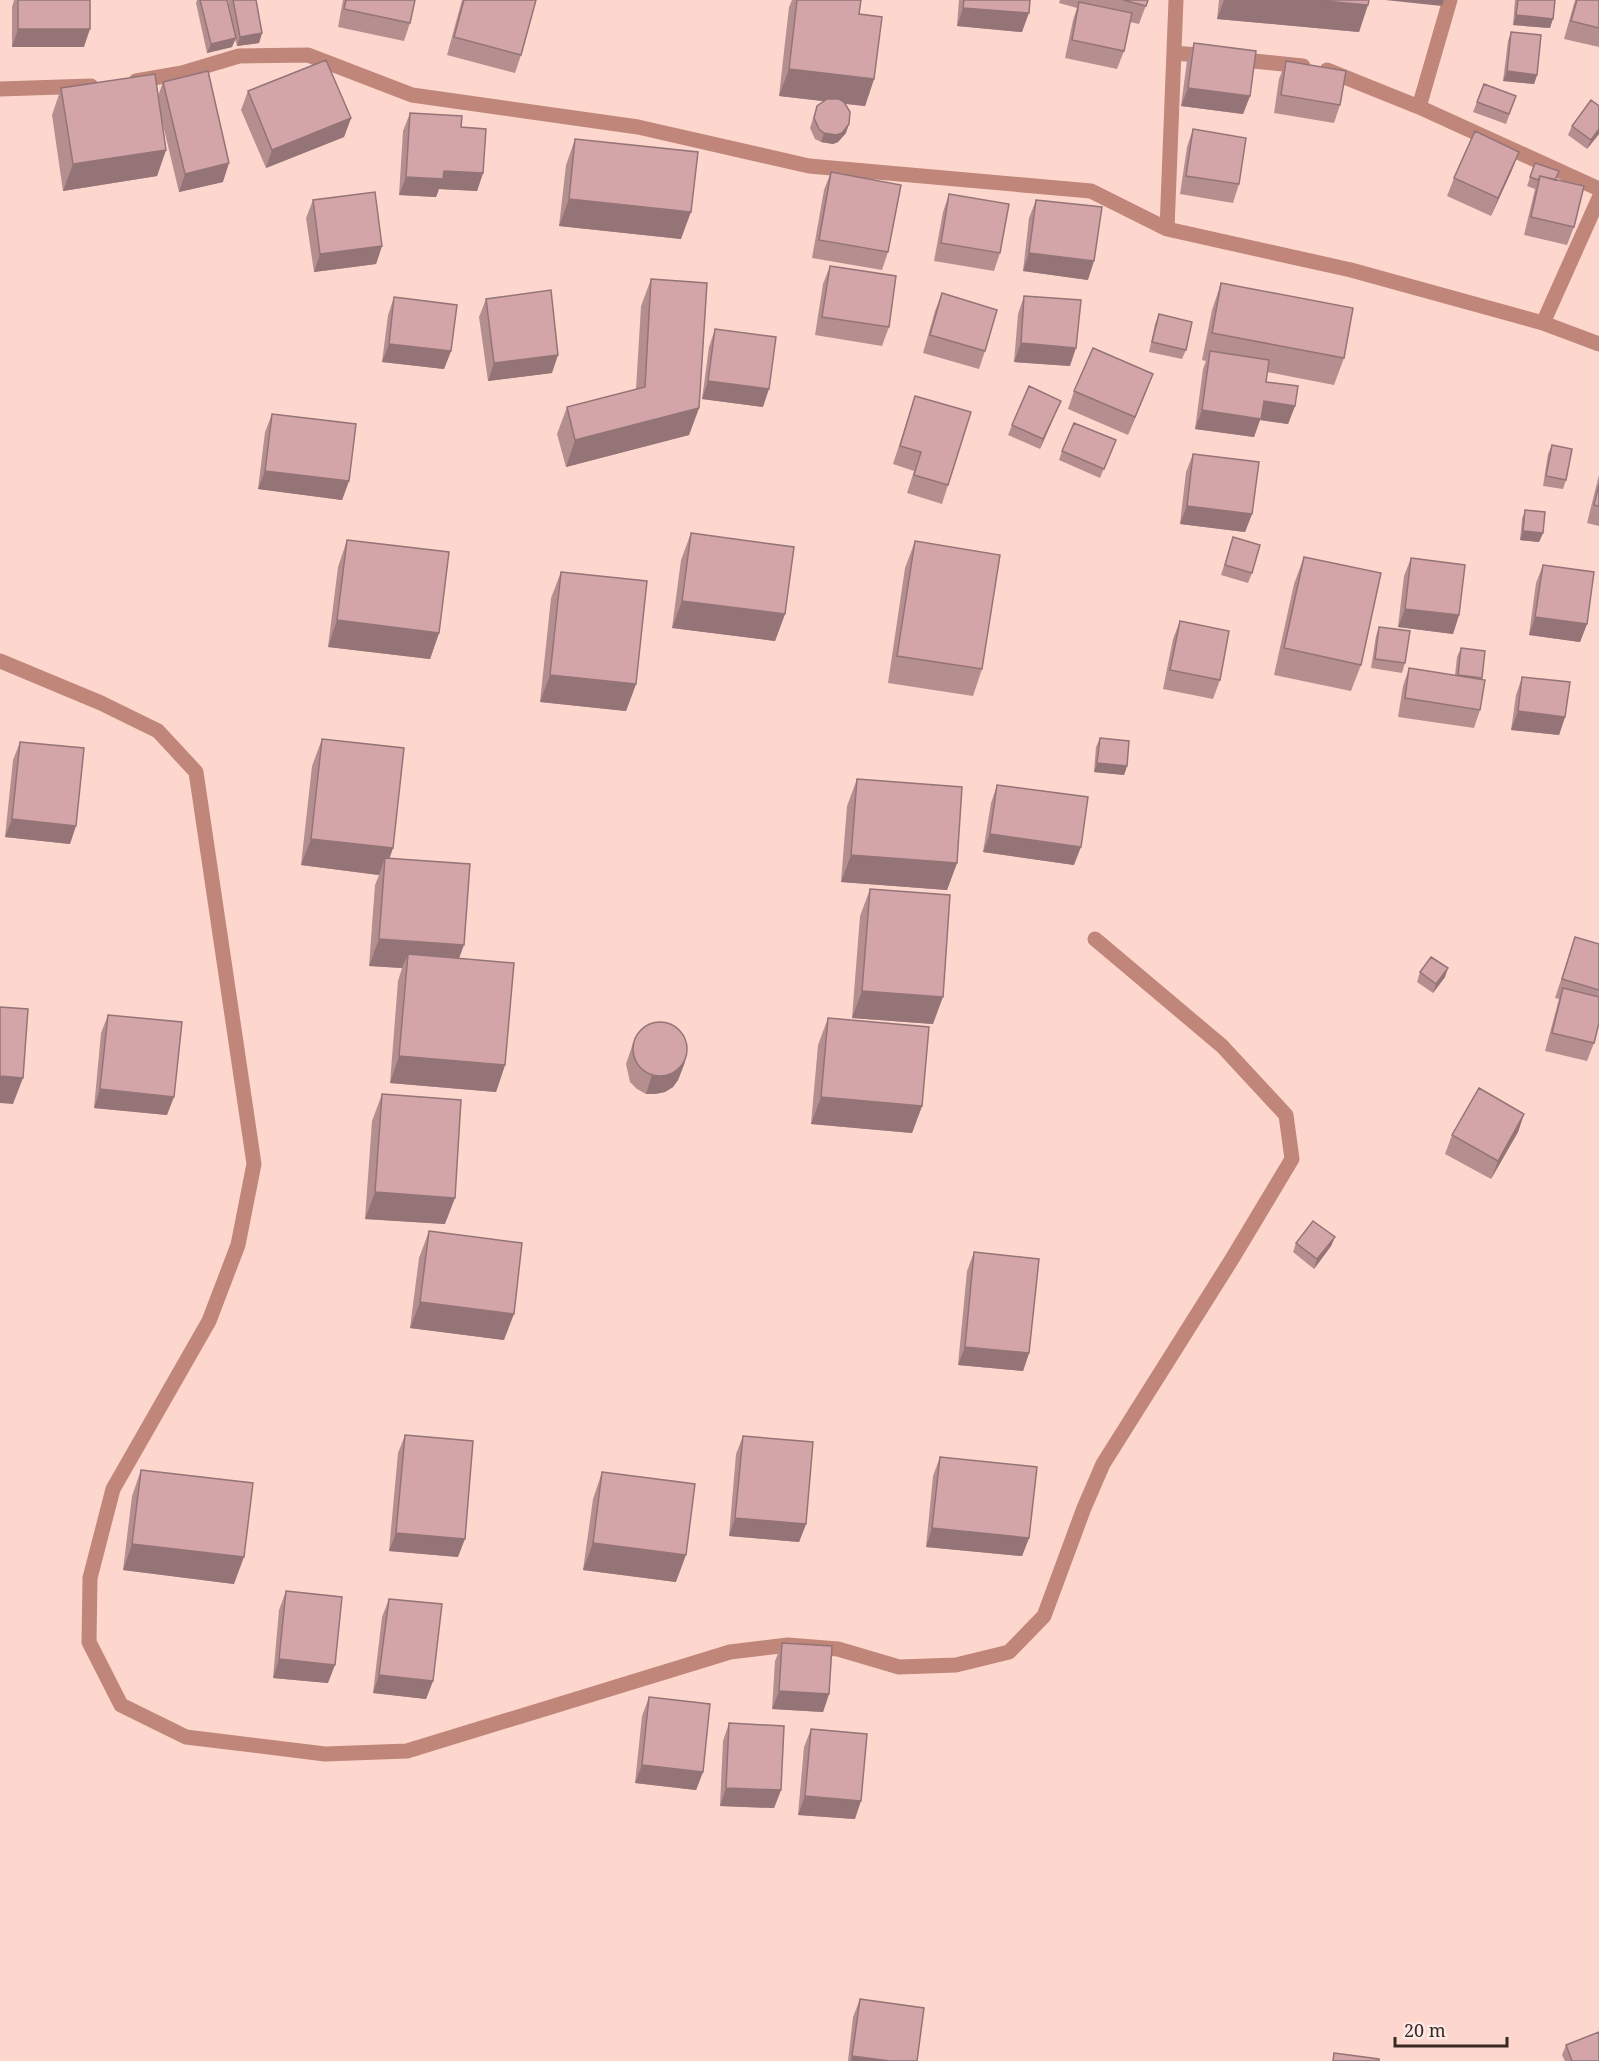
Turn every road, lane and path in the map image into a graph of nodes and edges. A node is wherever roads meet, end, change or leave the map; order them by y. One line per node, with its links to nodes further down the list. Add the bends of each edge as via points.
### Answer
1 (1176, 0): 3 (street)
2 (1450, 0): 7 (street)
3 (1175, 53): 7 (street, via 1324,69); 10 (street)
4 (126, 83): 10 (street, via 182,73 239,56 308,55 412,95 638,127 809,166 1091,191)
5 (103, 86): 6 (street)
6 (0, 89)
7 (1419, 107): 8 (street)
8 (1599, 189)
9 (1599, 198): 11 (street)
10 (1167, 229): 11 (street, via 1351,270)
11 (1543, 322): 12 (street)
12 (1599, 344)
13 (0, 661): 14 (street, via 158,731 196,771 254,1164 238,1245 209,1321 113,1489 90,1578 89,1642 121,1706 186,1737 325,1754 407,1751 730,1652 788,1645 838,1649 898,1667 956,1665 1009,1652 1044,1616 1103,1464 1292,1159 1286,1115 1222,1046)
14 (1095, 939)

